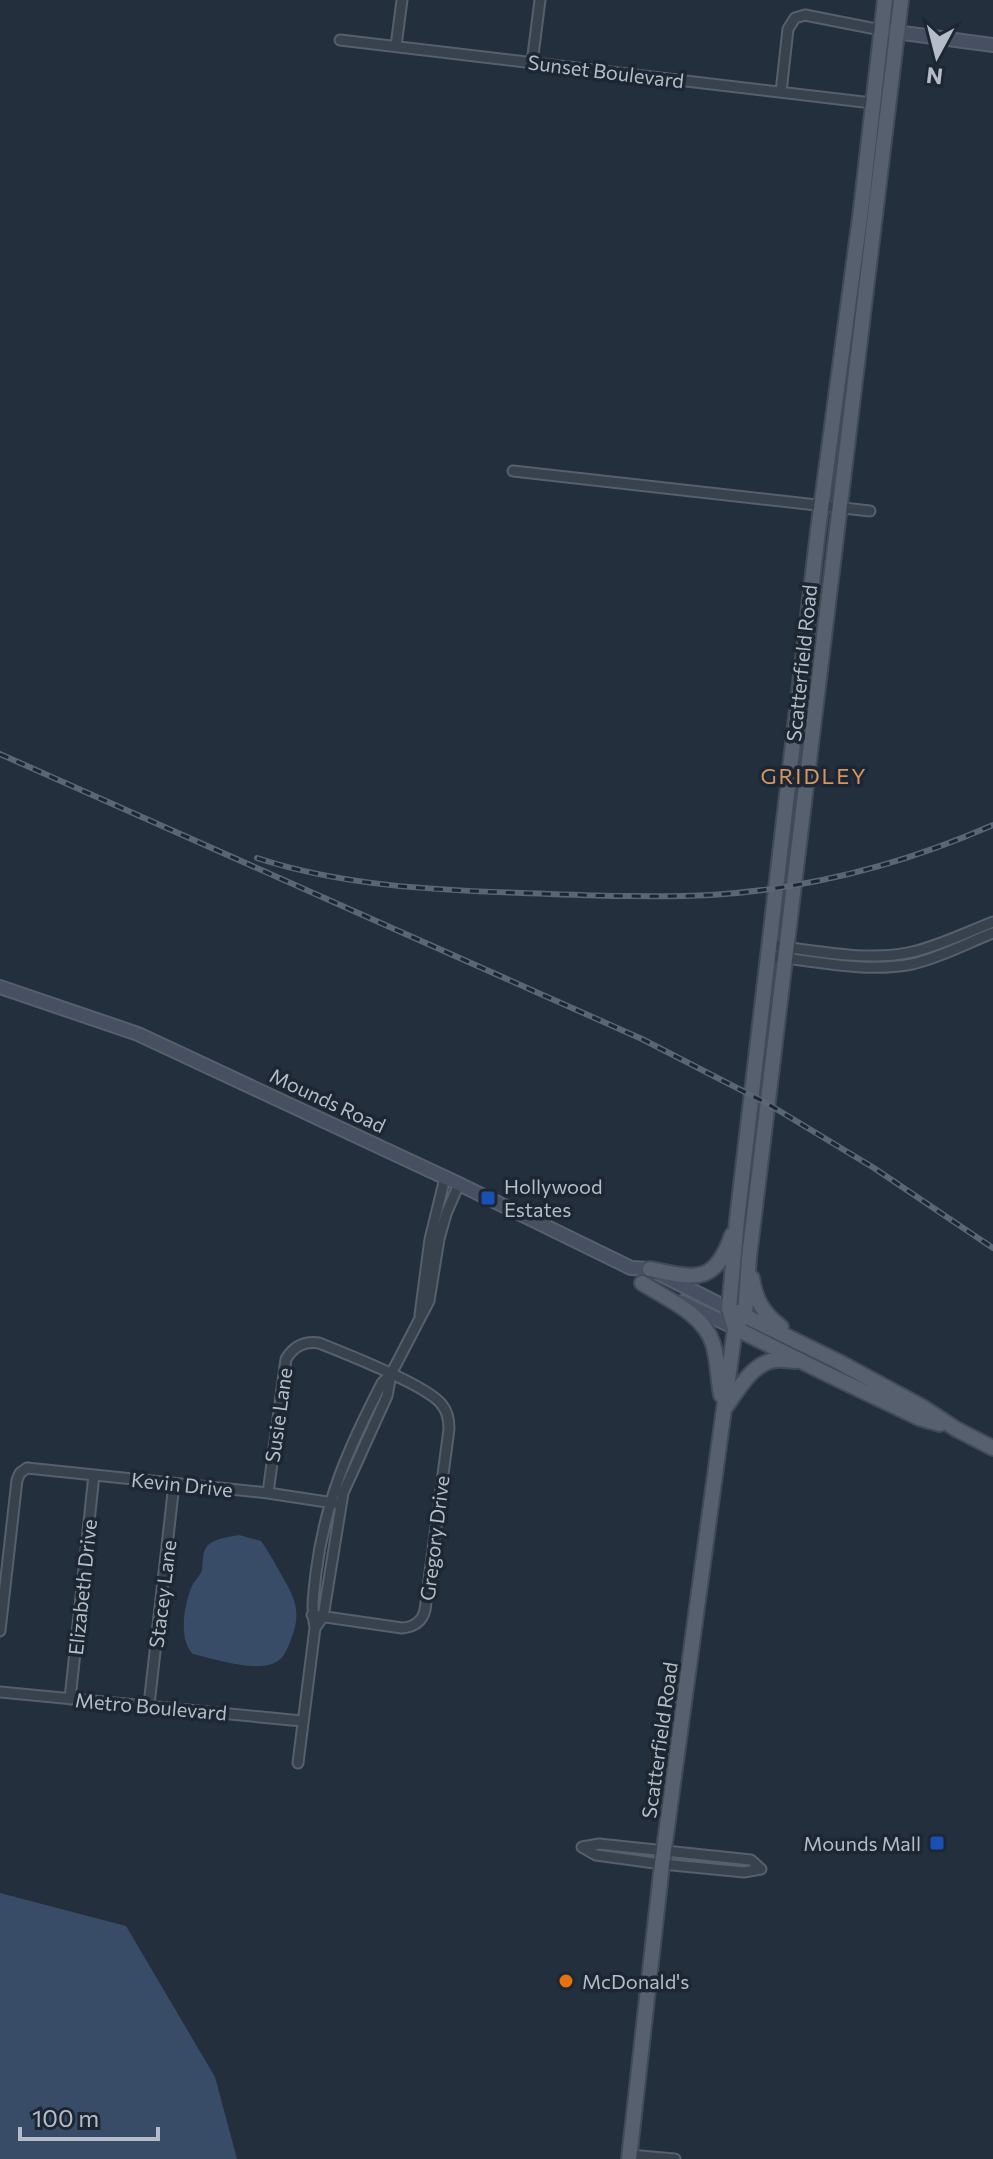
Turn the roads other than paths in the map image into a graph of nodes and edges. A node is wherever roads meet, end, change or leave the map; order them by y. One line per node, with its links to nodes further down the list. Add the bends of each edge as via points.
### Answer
1 (402, 0): 9 (street)
2 (540, 0): 10 (street)
3 (885, 0): 5 (main road, Scatterfield Road)
4 (901, 0): 6 (main road, Scatterfield Road)
5 (881, 30): 6 (main road); 11 (street, via 805,15 795,18 788,29); 12 (main road, Scatterfield Road)
6 (897, 32): 8 (main road); 15 (main road, Scatterfield Road)
7 (340, 40): 9 (street, Sunset Boulevard)
8 (993, 45)
9 (396, 46): 10 (street, Sunset Boulevard)
10 (532, 63): 11 (street, Sunset Boulevard)
11 (781, 92): 12 (street, Sunset Boulevard)
12 (872, 103): 14 (main road, Scatterfield Road)
13 (513, 471): 14 (street)
14 (822, 506): 15 (street); 19 (main road, Scatterfield Road)
15 (840, 508): 16 (street); 20 (main road, Scatterfield Road)
16 (870, 511)
17 (993, 922): 20 (street, via 889,956)
18 (993, 933): 20 (street, via 892,967)
19 (770, 950): 20 (street); 24 (main road, Scatterfield Road)
20 (787, 952): 25 (main road, Scatterfield Road)
21 (0, 987): 22 (main road, Mounds Road, via 138,1034)
22 (445, 1178): 23 (main road, Mounds Road); 31 (street, via 430,1239)
23 (459, 1184): 26 (main road, Mounds Road); 31 (street, via 446,1214 429,1301)
24 (737, 1220): 27 (main road, via 722,1258 708,1273 695,1277); 29 (main road, Scatterfield Road)
25 (749, 1257): 30 (main road, Scatterfield Road); 33 (main road, via 755,1295 763,1309)
26 (631, 1268): 27 (main road, Mounds Road); 28 (main road, Mounds Road)
27 (650, 1269): 29 (main road, Mounds Road)
28 (642, 1283): 32 (main road, Mounds Road); 36 (main road, via 697,1319 707,1332)
29 (729, 1309): 30 (main road, Mounds Road); 32 (main road, Scatterfield Road)
30 (745, 1315): 32 (main road, Scatterfield Road); 33 (main road, Mounds Road)
31 (420, 1319): 35 (street)
32 (735, 1328): 34 (main road, Mounds Road); 36 (main road, Scatterfield Road)
33 (807, 1346): 37 (main road, Mounds Road)
34 (801, 1361): 36 (main road, via 777,1360 759,1367); 37 (main road, Mounds Road, via 919,1418)
35 (391, 1374): 41 (street, Susie Lane, via 319,1343 293,1349 286,1359); 42 (street, via 353,1442 333,1489); 44 (street, Gregory Drive, via 436,1399 449,1421 424,1615 418,1624 402,1628)
36 (723, 1411): 52 (main road, Scatterfield Road)
37 (956, 1429): 38 (main road, Mounds Road)
38 (993, 1448)
39 (94, 1475): 40 (street, Kevin Drive); 46 (street, Kevin Drive, via 29,1468 20,1473); 48 (street, Elizabeth Drive)
40 (174, 1484): 41 (street, Kevin Drive); 49 (street, Stacey Lane)
41 (268, 1493): 42 (street, Kevin Drive)
42 (335, 1503): 43 (street, via 320,1541); 44 (street)
43 (312, 1615): 44 (street, Gregory Drive); 45 (street)
44 (323, 1617): 45 (street)
45 (315, 1628): 50 (street)
46 (0, 1631)
47 (0, 1692): 48 (street, Metro Boulevard)
48 (70, 1699): 49 (street, Metro Boulevard)
49 (149, 1705): 50 (street, Metro Boulevard)
50 (302, 1721): 51 (street)
51 (298, 1763)
52 (663, 1857): 52 (street, via 599,1844 582,1847 596,1855); 52 (street, via 744,1872 761,1869 751,1860); 53 (main road, Scatterfield Road)
53 (629, 2157): 54 (street)
54 (675, 2159)

